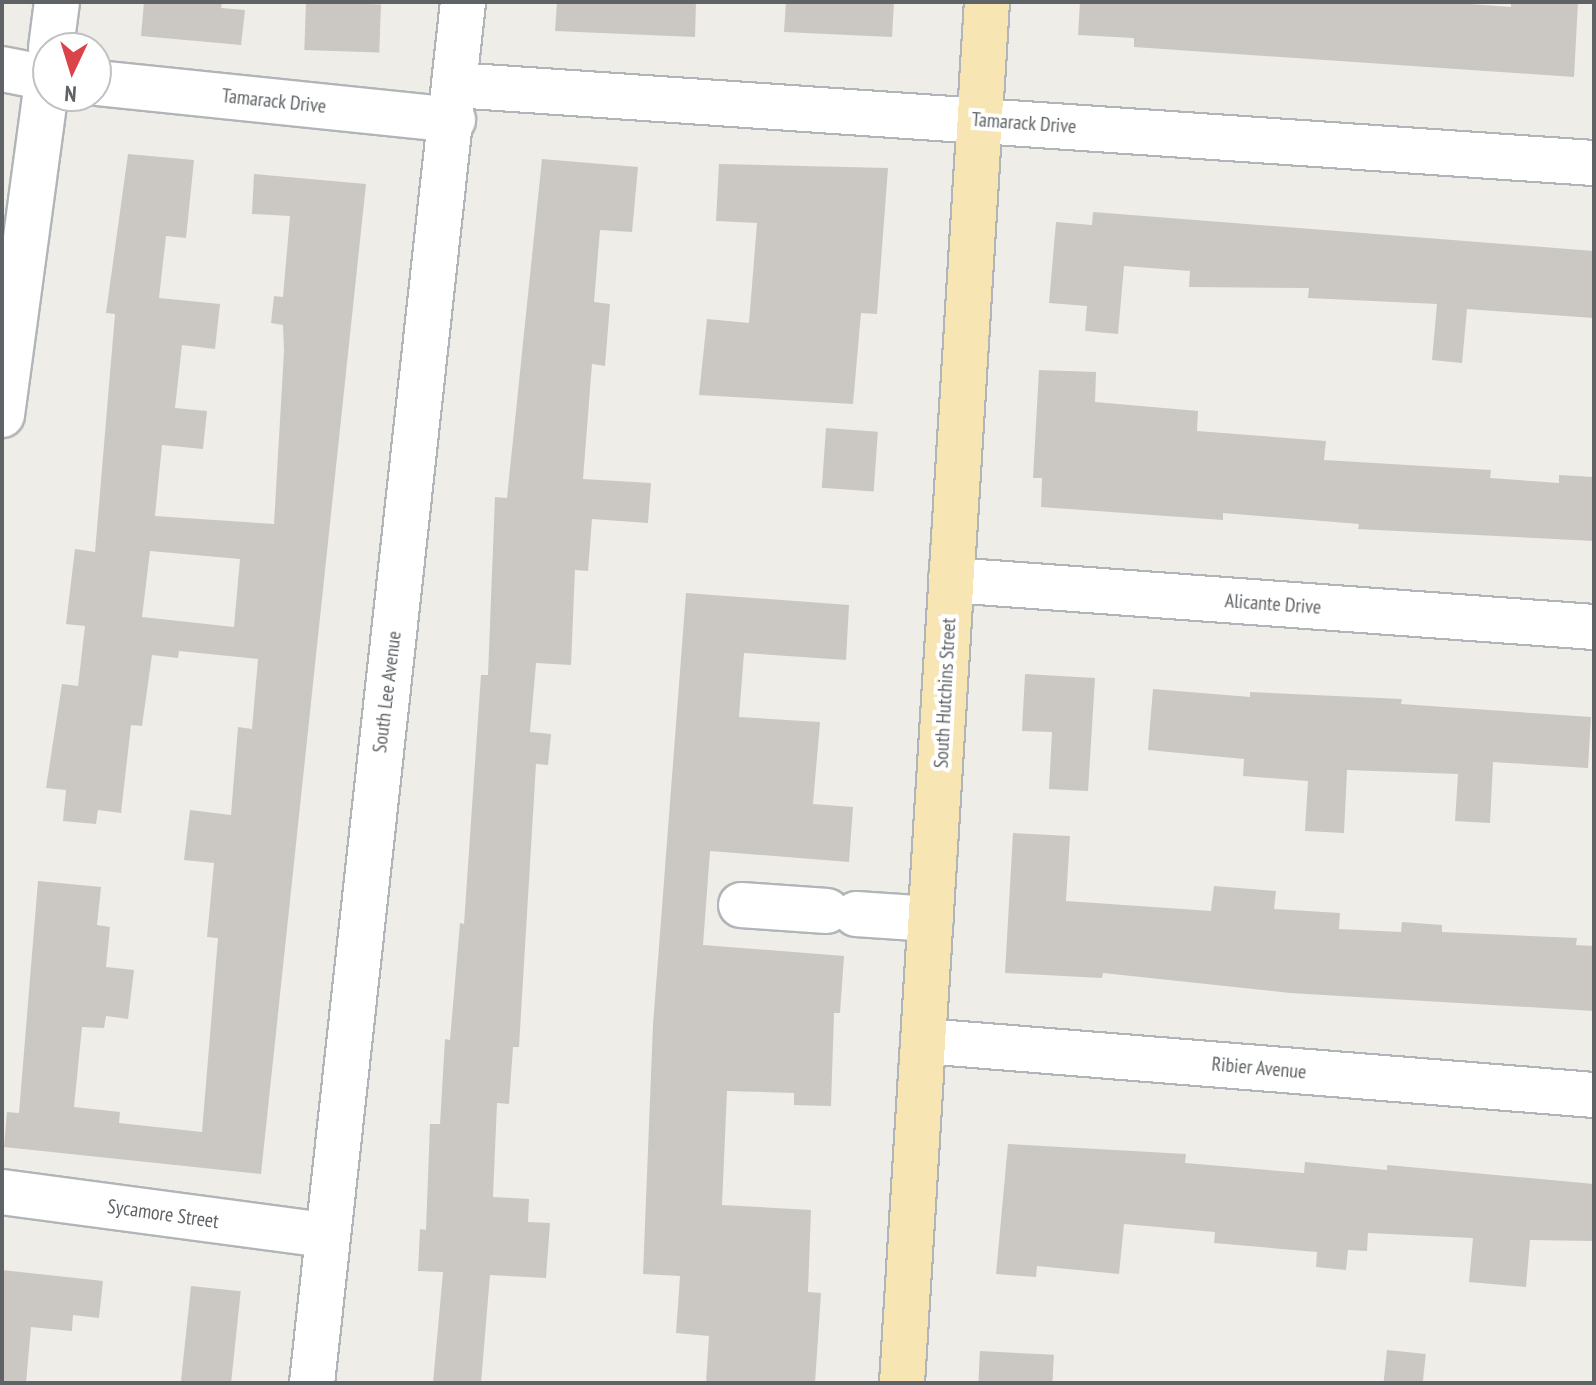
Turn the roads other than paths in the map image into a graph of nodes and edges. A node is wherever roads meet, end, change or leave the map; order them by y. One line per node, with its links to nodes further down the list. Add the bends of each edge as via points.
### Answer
1 (57, 2): 4 (street)
2 (463, 2): 8 (street, South Lee Avenue)
3 (987, 2): 10 (main road, South Hutchins Street)
4 (53, 32)
5 (2, 69): 6 (street)
6 (32, 74)
7 (112, 84): 8 (street, Tamarack Drive)
8 (454, 102): 10 (street, Tamarack Drive); 20 (street, South Lee Avenue)
9 (43, 112): 12 (street)
10 (979, 120): 11 (street, Tamarack Drive); 13 (main road, South Hutchins Street)
11 (1594, 163)
12 (2, 415)
13 (951, 580): 14 (street, Alicante Drive); 16 (main road, South Hutchins Street)
14 (1594, 627)
15 (741, 905): 16 (street)
16 (931, 919): 17 (main road, South Hutchins Street)
17 (924, 1041): 18 (street, Ribier Avenue); 22 (main road, South Hutchins Street)
18 (1594, 1095)
19 (2, 1192): 20 (street, Sycamore Street)
20 (325, 1235): 21 (street, South Lee Avenue)
21 (312, 1383)
22 (902, 1383)

